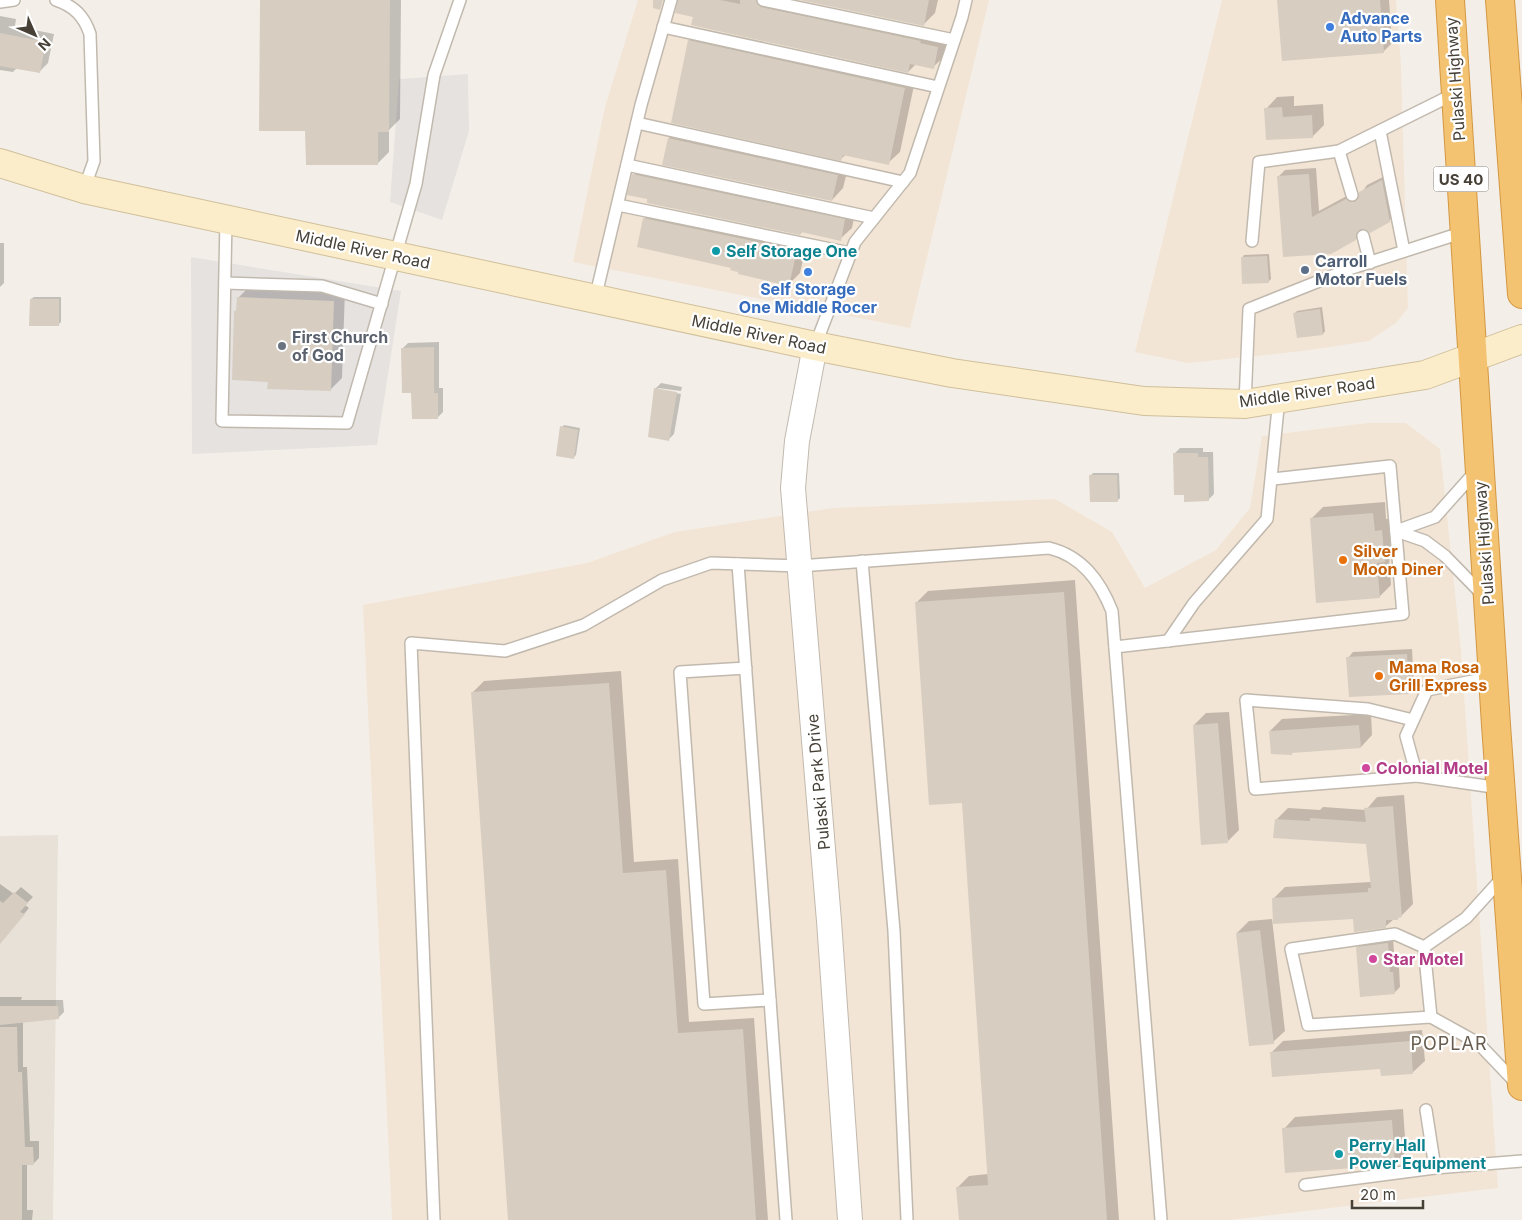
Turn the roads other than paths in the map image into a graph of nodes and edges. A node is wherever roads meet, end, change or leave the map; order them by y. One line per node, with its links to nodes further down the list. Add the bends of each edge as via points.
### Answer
1 (14, 0): 9 (lane)
2 (56, 0): 21 (lane, via 77,12 85,20 90,34 94,161)
3 (460, 0): 31 (lane, via 434,75 416,184)
4 (671, 0): 10 (lane)
5 (763, 0): 11 (lane)
6 (966, 0): 11 (lane)
7 (1450, 0): 13 (highway, Pulaski Highway / US 40)
8 (1500, 0): 14 (highway)
9 (0, 2)
10 (663, 27): 12 (lane); 15 (lane)
11 (954, 40): 12 (lane)
12 (938, 88): 20 (lane, via 910,173)
13 (1456, 93): 16 (lane); 26 (highway, Pulaski Highway / US 40)
14 (1516, 116): 34 (highway)
15 (637, 123): 19 (lane); 20 (lane)
16 (1380, 131): 17 (lane); 29 (lane)
17 (1340, 152): 22 (lane); 28 (lane, via 1259,162)
18 (0, 163): 21 (street, Middle River Road)
19 (627, 165): 23 (lane); 24 (lane)
20 (903, 182): 24 (lane)
21 (84, 189): 25 (street, Middle River Road)
22 (1352, 195)
23 (618, 205): 30 (lane); 35 (lane)
24 (874, 218): 30 (lane)
25 (226, 219): 31 (street, Middle River Road); 33 (lane)
26 (1464, 232): 29 (lane); 39 (highway, Pulaski Highway / US 40)
27 (1363, 236): 32 (lane)
28 (1252, 241)
29 (1404, 251): 32 (lane)
30 (850, 253): 38 (lane)
31 (396, 256): 35 (street, Middle River Road); 36 (lane)
32 (1370, 262): 41 (lane, via 1249,309)
33 (225, 283): 36 (lane, via 322,286); 36 (lane, via 222,421 347,423)
34 (1522, 294)
35 (595, 299): 38 (street, Middle River Road)
36 (382, 304)
37 (1522, 338): 39 (street, Middle River Road)
38 (815, 346): 41 (street, Middle River Road, via 1038,388 1144,401); 47 (street, Pulaski Park Drive, via 797,441 793,488)
39 (1472, 357): 40 (street, Middle River Road, via 1425,375); 42 (highway, Pulaski Highway / US 40)
40 (1279, 398): 41 (street, Middle River Road); 43 (lane)
41 (1245, 404)
42 (1479, 467): 44 (lane, via 1435,517); 48 (highway, Pulaski Highway / US 40)
43 (1273, 479): 44 (lane, via 1390,466); 49 (lane, via 1267,519 1194,603)
44 (1396, 531): 48 (lane, via 1425,541 1445,556); 49 (lane, via 1403,614)
45 (862, 561): 47 (lane); 50 (lane, via 1049,548 1065,552 1081,562 1104,591 1112,611); 69 (lane, via 894,931)
46 (738, 564): 47 (lane); 51 (lane); 66 (lane, via 711,563 662,580 584,626 505,651 411,643)
47 (799, 566): 68 (street, Pulaski Park Drive, via 827,892)
48 (1488, 600): 52 (highway, Pulaski Highway / US 40)
49 (1168, 641): 50 (lane)
50 (1115, 647): 70 (lane)
51 (746, 668): 58 (lane); 58 (lane, via 680,672 704,1004)
52 (1493, 677): 53 (lane, via 1427,690); 55 (highway, Pulaski Highway / US 40)
53 (1413, 720): 54 (lane, via 1406,736); 54 (lane, via 1368,708 1246,700 1255,789)
54 (1417, 776): 55 (lane)
55 (1501, 788): 56 (highway, Pulaski Highway / US 40)
56 (1507, 873): 57 (lane, via 1466,918); 60 (highway, Pulaski Highway / US 40)
57 (1424, 947): 59 (lane); 59 (lane, via 1395,934 1291,948 1308,1025)
58 (770, 1000): 67 (lane)
59 (1431, 1017): 61 (lane, via 1478,1043)
60 (1522, 1086)
61 (1522, 1090)
62 (1426, 1110): 64 (lane)
63 (1522, 1161): 64 (lane)
64 (1435, 1168): 65 (lane)
65 (1304, 1185)
66 (434, 1220)
67 (786, 1220)
68 (850, 1220)
69 (907, 1220)
70 (1161, 1220)

